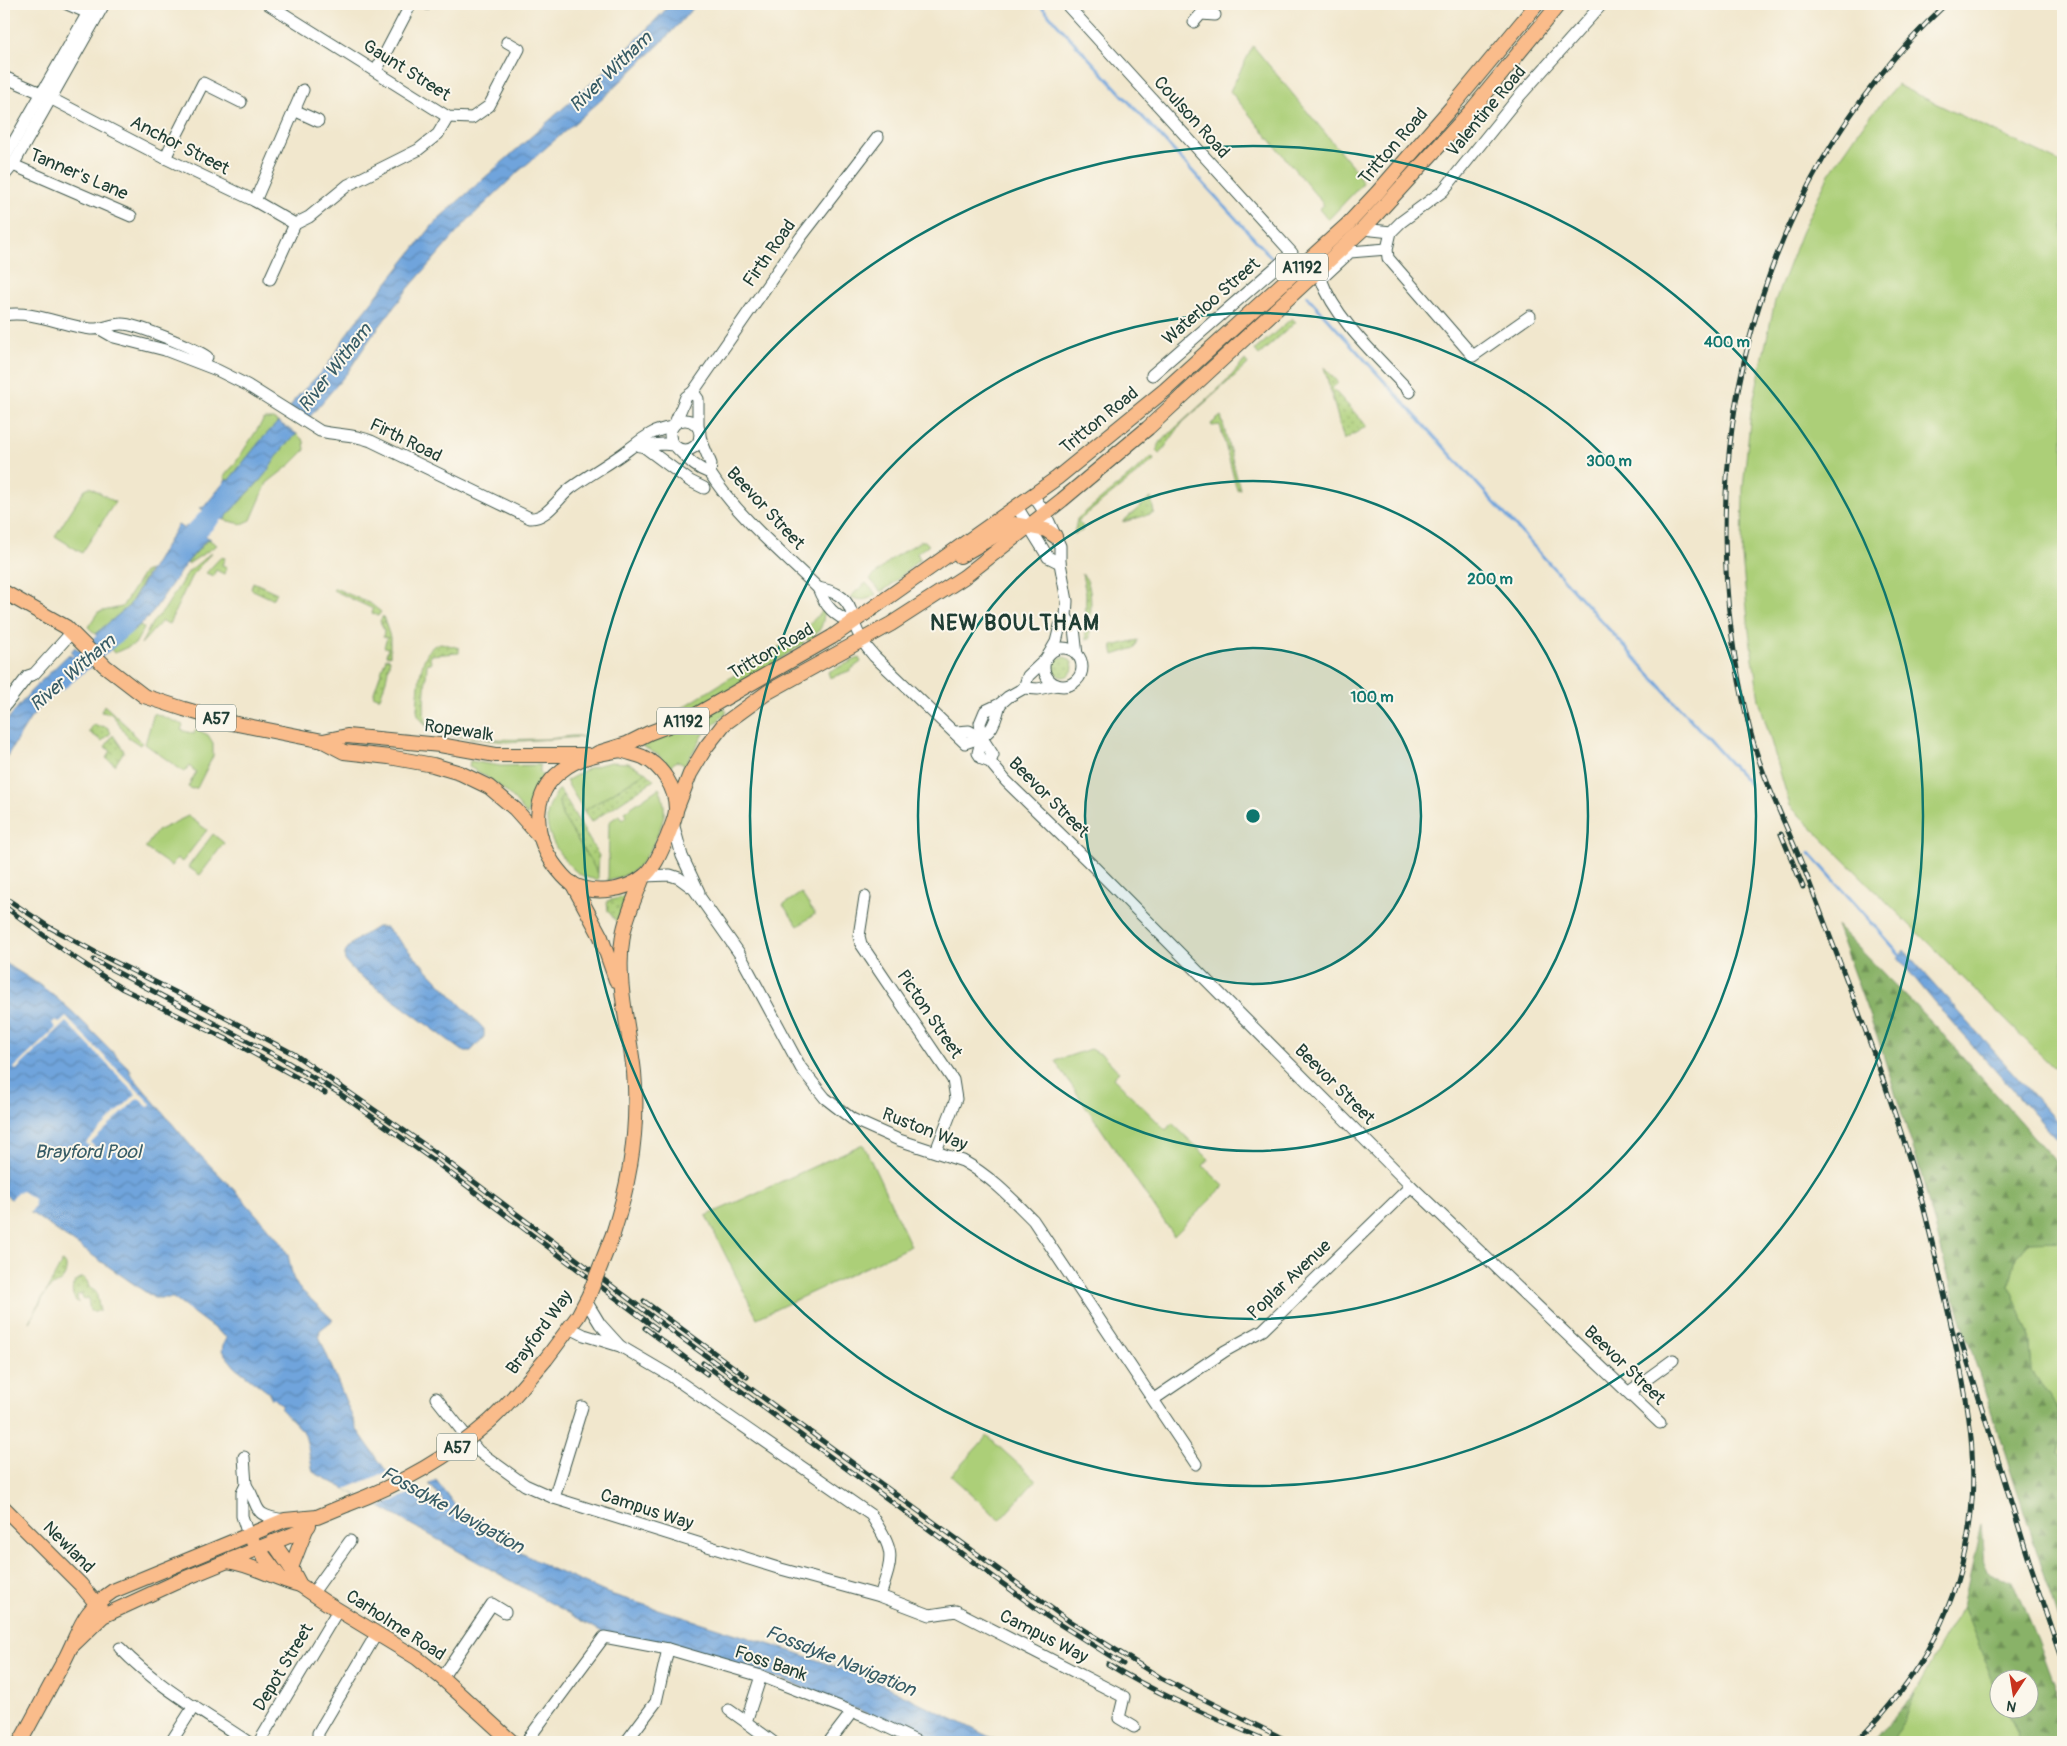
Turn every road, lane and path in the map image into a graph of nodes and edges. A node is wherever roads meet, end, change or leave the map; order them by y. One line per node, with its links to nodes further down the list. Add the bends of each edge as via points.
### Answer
1 (67, 4): 9 (street)
2 (104, 4): 16 (street)
3 (411, 4): 13 (street)
4 (1066, 4): 31 (street, Coulson Road)
5 (1537, 4): 47 (main road, Tritton Road / A1192, via 1347,225 1166,390)
6 (1559, 4): 28 (main road, Tritton Road / A1192, via 1471,111)
7 (1602, 4): 29 (street, Valentine Road, via 1517,99 1443,191)
8 (272, 5): 13 (street, Gaunt Street)
9 (90, 8): 16 (street)
10 (1198, 13): 11 (street)
11 (1214, 15)
12 (507, 42): 19 (street, Gaunt Street, via 519,49 489,106 472,118)
13 (376, 71): 19 (street, Gaunt Street)
14 (4, 77): 16 (street, Anchor Street)
15 (303, 90): 18 (street)
16 (45, 95): 22 (street, Anchor Street); 23 (street)
17 (241, 102): 22 (street, via 202,83)
18 (294, 110): 20 (street); 25 (street)
19 (448, 117): 27 (street, via 438,134 418,150 348,184 309,217)
20 (318, 121)
21 (878, 137): 38 (street, Firth Road, via 801,237)
22 (165, 158): 25 (street, Anchor Street)
23 (8, 162): 24 (street); 26 (street, Tanner's Lane)
24 (4, 176)
25 (255, 202): 27 (street, Anchor Street)
26 (131, 216)
27 (295, 224): 32 (street)
28 (1363, 229): 29 (street); 49 (main road, Tritton Road / A1192, via 1148,428)
29 (1391, 232): 30 (street)
30 (1386, 249): 34 (street, via 1388,258 1473,356); 39 (street, via 1350,252 1321,279 1339,315)
31 (1292, 253): 37 (street, Waterloo Street)
32 (270, 279)
33 (4, 315): 35 (street, Firth Road, via 21,314)
34 (1530, 316)
35 (100, 329): 36 (street, Firth Road, via 133,325); 44 (street, Firth Road, via 114,337 165,350 217,370 309,425 330,434 349,434 371,441 530,518 540,517 570,488)
36 (207, 358)
37 (1152, 376)
38 (693, 392): 40 (street, Firth Road, via 686,397); 41 (street, via 698,399)
39 (1410, 392)
40 (674, 425): 41 (street, via 687,420); 43 (street, via 670,435); 44 (street, Firth Road, via 643,437)
41 (699, 432): 43 (street, via 699,442 692,449); 45 (street, Beevor Street, via 711,464)
42 (643, 446): 43 (street, Firth Road, via 663,444); 44 (street, Firth Road); 46 (street)
43 (676, 447): 45 (street, Beevor Street, via 699,470)
44 (629, 449)
45 (710, 473): 56 (street, Beevor Street, via 746,519 818,588 823,600 840,619)
46 (704, 488)
47 (1033, 495): 48 (main road, Tritton Road / A1192); 49 (street)
48 (1017, 507): 50 (street); 53 (main road, Tritton Road / A1192)
49 (1045, 513): 50 (main road, Tritton Road / A1192); 51 (street)
50 (1029, 526): 51 (main road); 52 (street, via 1048,557); 53 (main road, via 1010,526 941,568); 58 (main road, Tritton Road / A1192, via 964,577)
51 (1055, 536): 52 (street, via 1061,552)
52 (1060, 564): 55 (street, via 1067,600)
53 (917, 577): 56 (main road, Tritton Road / A1192)
54 (4, 592): 57 (main road, A57)
55 (1066, 617): 59 (street, via 1074,628); 60 (street)
56 (854, 623): 58 (street); 66 (main road, Tritton Road / A1192, via 694,716)
57 (76, 636): 63 (street, via 28,676); 65 (main road, Ropewalk / A57, via 105,666 144,696 253,728)
58 (862, 640): 64 (street, via 874,656 965,743); 67 (main road, Tritton Road / A1192, via 768,692 724,724 690,774)
59 (1077, 655): 60 (street, via 1061,648); 61 (street, via 1081,667 1077,678 1066,685)
60 (1047, 657): 61 (street, via 1045,673); 62 (street, via 1028,676)
61 (1057, 685): 62 (street)
62 (1024, 688): 64 (street, via 1000,704 993,727)
63 (4, 707)
64 (982, 738): 75 (street, Beevor Street, via 978,753 982,760 990,762)
65 (323, 741): 66 (main road, Ropewalk / A57, via 347,736 440,745 496,755); 68 (main road, Ropewalk / A57, via 344,752 390,757 460,773 490,787)
66 (595, 754): 67 (main road, via 621,750 644,757 657,766 670,782); 68 (main road, via 561,771 544,790 537,807)
67 (675, 817): 69 (main road, via 660,854); 72 (street, Ruston Way, via 682,856)
68 (541, 838): 70 (main road, via 551,859)
69 (644, 877): 70 (main road, via 611,890 592,890); 72 (street, Ruston Way, via 670,875 679,878); 73 (main road, Brayford Way, via 623,933 620,961)
70 (572, 883): 73 (main road, Brayford Way, via 601,937)
71 (865, 898): 74 (street, Picton Street, via 861,944 954,1080 956,1099)
72 (701, 899): 74 (street, Ruston Way, via 739,953 801,1068 825,1098 852,1119 900,1140)
73 (624, 1002): 76 (main road, Brayford Way / A57, bridge, via 634,1074 634,1140 626,1190 613,1234)
74 (936, 1151): 82 (street, Ruston Way, via 972,1166 1002,1188 1033,1220)
75 (1411, 1186): 80 (street, Beevor Street); 82 (street, Poplar Avenue, via 1263,1330 1225,1351)
76 (587, 1298): 77 (main road, Brayford Way / A57); 78 (street, via 600,1324)
77 (570, 1328): 78 (street, via 584,1336); 90 (main road, Brayford Way / A57, bridge, via 514,1397 460,1444 422,1470 389,1487)
78 (620, 1346): 102 (street, via 671,1376 871,1515 890,1551 891,1564)
79 (1673, 1360): 80 (street)
80 (1629, 1392): 84 (street, Beevor Street)
81 (436, 1398): 88 (street, Campus Way, via 478,1452 525,1485)
82 (1154, 1399): 86 (street, Ruston Way)
83 (582, 1407): 88 (street)
84 (1660, 1423)
85 (244, 1457): 87 (street)
86 (1196, 1464)
87 (246, 1485): 91 (street, via 258,1511 270,1518); 93 (street, via 242,1493 242,1516)
88 (554, 1498): 102 (street, Campus Way, via 781,1569)
89 (4, 1508): 103 (main road, Newland)
90 (317, 1516): 91 (main road, Brayford Way); 92 (main road)
91 (285, 1520): 93 (main road, Brayford Way)
92 (306, 1529): 95 (main road); 98 (main road)
93 (250, 1534): 95 (main road); 96 (main road); 103 (main road, via 113,1590)
94 (350, 1541): 101 (street)
95 (273, 1542): 96 (main road); 98 (main road, Carholme Road)
96 (258, 1549): 97 (main road); 99 (main road)
97 (228, 1561): 99 (main road, Carholme Road, via 250,1565); 106 (main road)
98 (291, 1568): 100 (main road, Carholme Road)
99 (283, 1581): 100 (main road, Carholme Road)
100 (300, 1584): 101 (main road, Carholme Road)
101 (312, 1594): 104 (main road, Carholme Road)
102 (880, 1596): 117 (street, Campus Way, via 930,1615 956,1611 1124,1697 1119,1718)
103 (96, 1602): 106 (main road, Newland); 108 (main road, via 80,1624)
104 (338, 1610): 107 (main road, Carholme Road); 121 (street, Depot Street)
105 (505, 1612): 112 (street, via 492,1604)
106 (104, 1616): 108 (main road)
107 (377, 1633): 112 (main road, Carholme Road); 122 (street, via 318,1733)
108 (72, 1646): 118 (main road)
109 (120, 1648): 113 (street, via 135,1663)
110 (668, 1649): 111 (street, Foss Bank); 124 (street, Foss Bank, via 604,1637); 125 (street, via 656,1702)
111 (761, 1676): 115 (street, Foss Bank); 116 (street)
112 (442, 1678): 123 (main road, Carholme Road)
113 (194, 1706): 119 (street); 120 (street)
114 (729, 1710): 116 (street)
115 (852, 1712): 127 (street); 128 (street, Foss Bank)
116 (746, 1722): 126 (street)
117 (1134, 1727)
118 (20, 1742)
119 (171, 1742)
120 (248, 1742)
121 (259, 1742)
122 (318, 1742)
123 (512, 1742)
124 (526, 1742)
125 (626, 1742)
126 (774, 1742)
127 (829, 1742)
128 (918, 1742)

